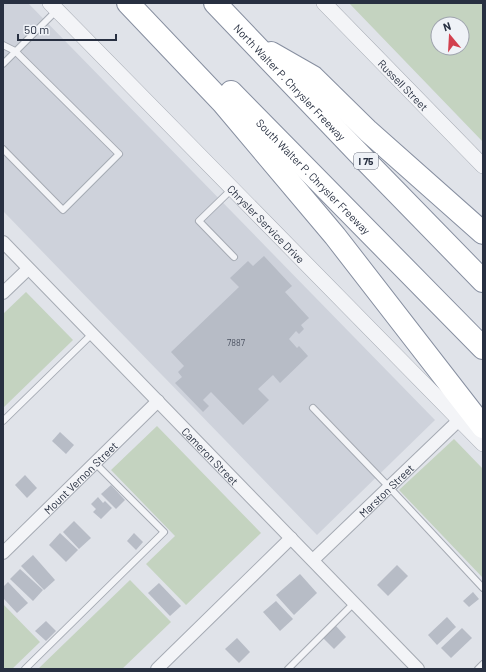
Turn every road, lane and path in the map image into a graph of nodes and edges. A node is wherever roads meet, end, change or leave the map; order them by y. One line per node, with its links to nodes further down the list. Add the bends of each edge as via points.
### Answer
1 (128, 3): 25 (highway, via 223,103 330,230)
2 (145, 3): 20 (highway, South Walter P. Chrysler Freeway)
3 (215, 3): 6 (highway, North Walter P. Chrysler Freeway / I 75)
4 (324, 3): 11 (street, Russell Street)
5 (54, 7): 8 (lane); 12 (street, Chrysler Service Drive)
6 (250, 40): 13 (highway, via 313,77 368,132); 17 (highway, North Walter P. Chrysler Freeway / I 75)
7 (3, 45): 8 (lane)
8 (16, 51): 9 (lane); 10 (lane, via 119,154 63,210)
9 (3, 64)
10 (3, 149)
11 (483, 166)
12 (232, 189): 15 (lane, via 199,221); 23 (street, Chrysler Service Drive)
13 (483, 233)
14 (3, 242): 16 (street, Cameron Street)
15 (234, 257)
16 (28, 268): 18 (street); 19 (street, Cameron Street)
17 (483, 281)
18 (3, 293)
19 (92, 334): 21 (street, Cameron Street); 24 (lane)
20 (483, 348)
21 (158, 401): 27 (street, Mount Vernon Street); 29 (street, Cameron Street)
22 (313, 408): 28 (lane)
23 (459, 420): 26 (street, Chrysler Service Drive); 28 (street, Marston Street)
24 (3, 422)
25 (483, 427)
26 (483, 444)
27 (95, 463): 30 (street, Mount Vernon Street); 35 (lane, via 164,532)
28 (389, 487): 31 (street, Marston Street); 32 (lane)
29 (291, 538): 31 (street, Cameron Street); 36 (street)
30 (3, 553)
31 (313, 560): 33 (street, Cameron Street)
32 (483, 588)
33 (354, 603): 37 (lane); 38 (street, Cameron Street)
34 (483, 664): 39 (lane)
35 (25, 669)
36 (157, 669)
37 (288, 669)
38 (418, 669)
39 (478, 669)

